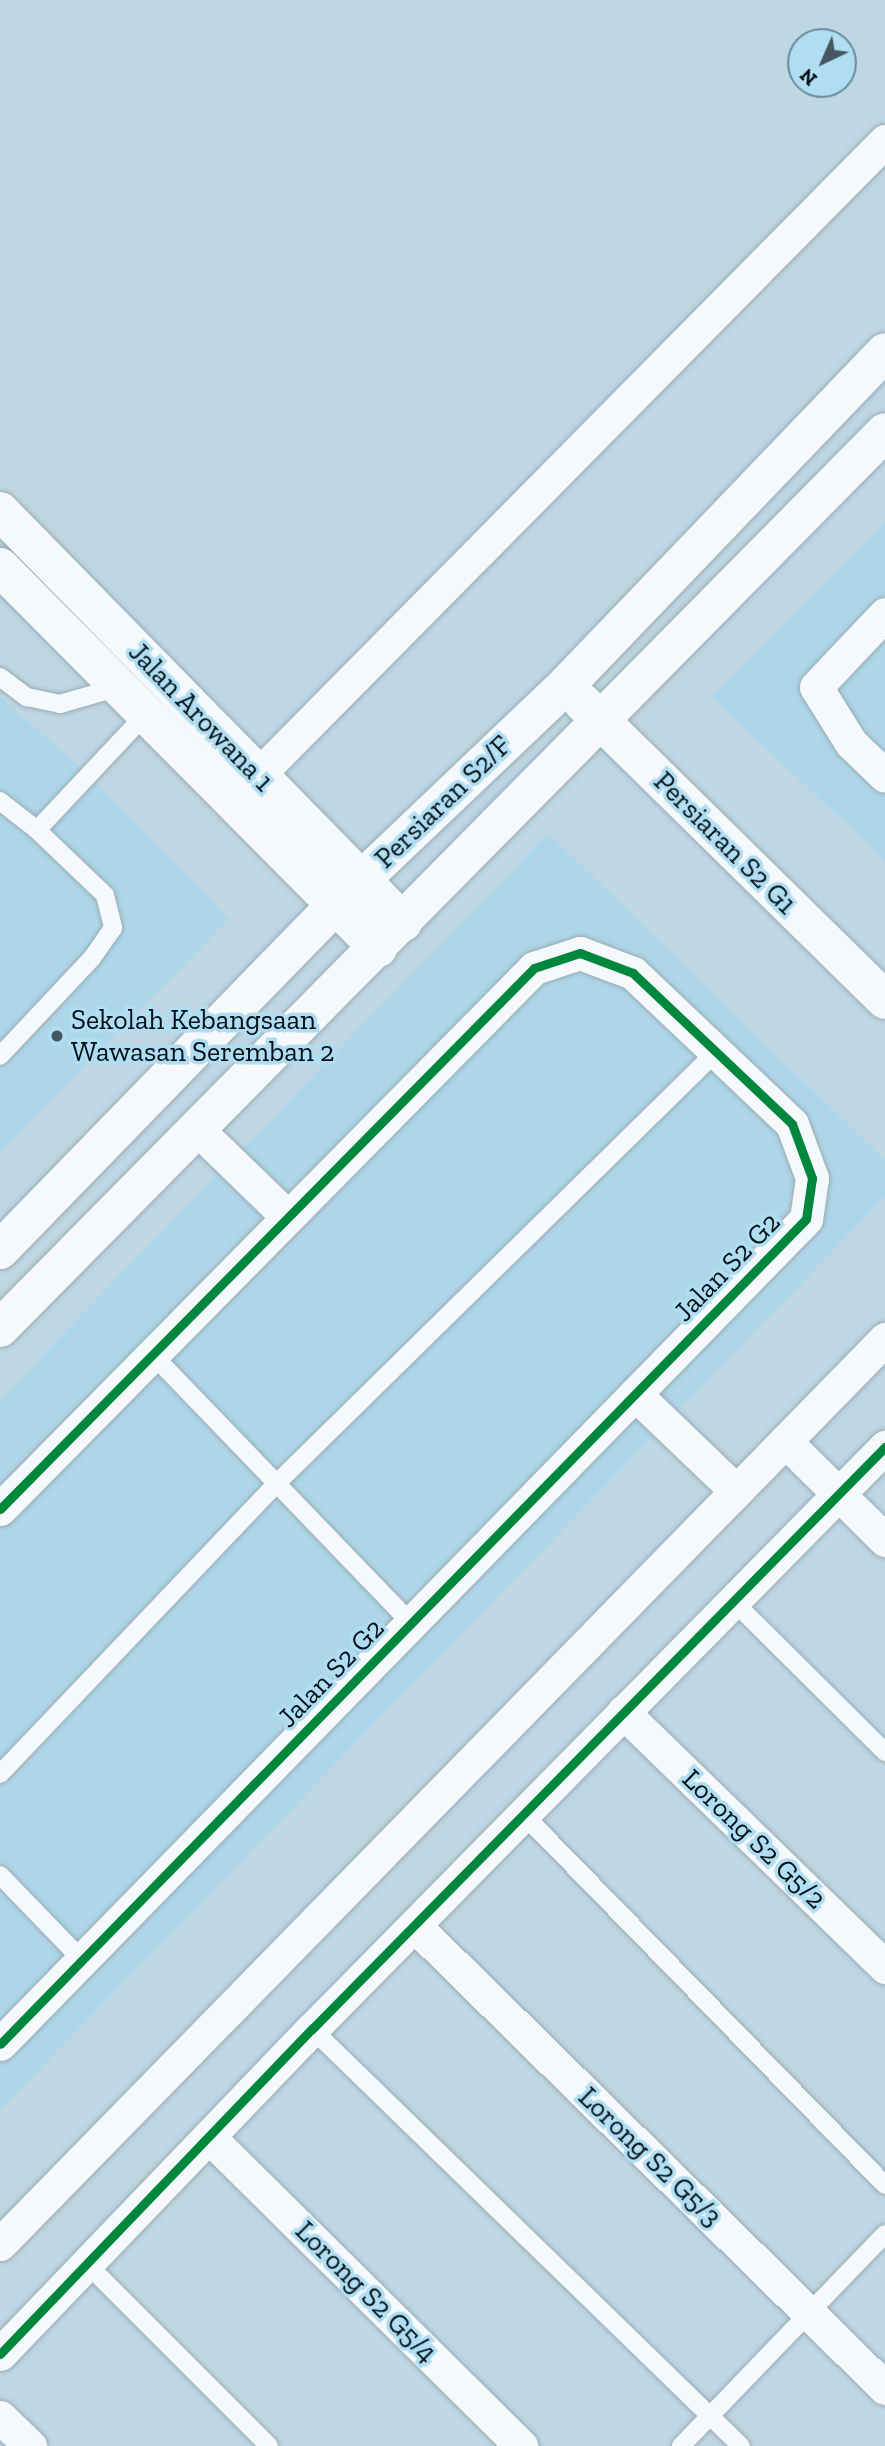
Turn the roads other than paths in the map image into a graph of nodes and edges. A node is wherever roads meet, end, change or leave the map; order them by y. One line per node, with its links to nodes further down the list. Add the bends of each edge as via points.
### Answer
1 (885, 141): 13 (street)
2 (885, 352): 8 (main road, Persiaran S2/F)
3 (885, 432): 12 (main road, Persiaran S2/F)
4 (0, 511): 10 (main road, Jalan Arowana 1)
5 (0, 567): 9 (main road, Jalan Arowana 1)
6 (885, 614): 14 (street, via 816,687 851,743)
7 (0, 677): 9 (lane, via 27,697 60,704)
8 (566, 685): 12 (main road, Persiaran S2 G1); 17 (main road, Persiaran S2/F)
9 (119, 687): 11 (main road, Jalan Arowana 1)
10 (172, 687): 11 (lane); 13 (main road, Jalan Arowana 1)
11 (144, 716): 16 (lane); 17 (main road, Jalan Arowana 1)
12 (601, 720): 18 (main road, Persiaran S2/F); 19 (main road, Persiaran S2 G1)
13 (258, 775): 17 (main road, Jalan Arowana 1)
14 (885, 776)
15 (0, 801): 16 (lane)
16 (37, 830): 21 (lane, via 105,895 113,928 92,958)
17 (348, 893): 18 (main road, Jalan Arowana 1); 24 (main road, Persiaran S2/F)
18 (391, 935): 22 (main road, Persiaran S2/F)
19 (885, 1000)
20 (716, 1052): 23 (street, Jalan S2 G2, via 633,973 580,953 534,968); 28 (street, Jalan S2 G2, via 792,1124 812,1178 806,1219); 31 (lane)
21 (0, 1056)
22 (196, 1128): 23 (street); 25 (main road, Persiaran S2/F)
23 (289, 1217): 27 (street, Jalan S2 G2)
24 (0, 1250)
25 (0, 1328)
26 (885, 1339): 29 (street)
27 (153, 1355): 31 (lane); 34 (street, Jalan S2 G2)
28 (635, 1394): 32 (street); 37 (street, Jalan S2 G2)
29 (785, 1441): 32 (street); 33 (street)
30 (885, 1447): 33 (street)
31 (276, 1484): 37 (lane); 40 (lane)
32 (736, 1491): 51 (street)
33 (838, 1494): 35 (street); 36 (street)
34 (0, 1509)
35 (885, 1540)
36 (734, 1602): 38 (street); 39 (lane)
37 (411, 1623): 44 (street, Jalan S2 G2)
38 (623, 1712): 41 (street); 45 (street, Lorong S2 G5/2)
39 (885, 1752)
40 (0, 1774)
41 (523, 1814): 43 (street); 49 (lane)
42 (0, 1875): 44 (lane)
43 (415, 1926): 46 (street); 53 (street, Lorong S2 G5/3)
44 (82, 1960): 47 (street, Jalan S2 G2)
45 (885, 1967)
46 (312, 2029): 48 (street); 56 (lane)
47 (0, 2044)
48 (210, 2138): 52 (street); 60 (street, Lorong S2 G5/4)
49 (885, 2185)
50 (885, 2234): 53 (lane)
51 (1, 2240)
52 (88, 2265): 54 (street); 59 (lane)
53 (809, 2313): 55 (street, Lorong S2 G5/3); 56 (lane)
54 (0, 2354)
55 (885, 2388)
56 (710, 2416): 61 (lane); 62 (lane)
57 (0, 2417): 58 (street)
58 (30, 2446)
59 (269, 2446)
60 (521, 2446)
61 (681, 2446)
62 (741, 2446)

